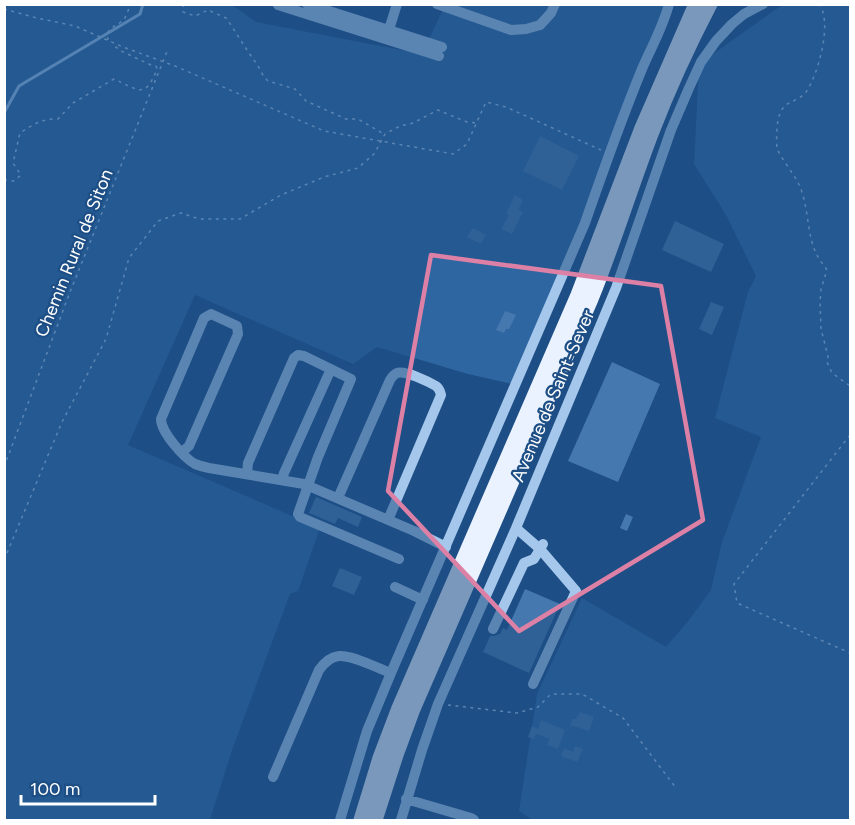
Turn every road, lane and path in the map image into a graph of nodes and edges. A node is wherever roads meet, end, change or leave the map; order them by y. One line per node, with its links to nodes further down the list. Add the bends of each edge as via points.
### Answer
1 (131, 4): 15 (path, via 124,20 107,34)
2 (183, 4): 20 (path, via 183,12 195,16 208,10 226,18 268,81 295,89 306,101 346,119 358,119)
3 (307, 4): 14 (street)
4 (397, 4): 14 (street)
5 (437, 4): 6 (street, via 511,30 540,25)
6 (555, 4)
7 (669, 4): 22 (street)
8 (696, 4): 51 (main road, via 642,128 578,295 399,708)
9 (711, 4): 52 (main road, via 652,131 591,299 413,709)
10 (763, 4): 34 (street, Avenue de Saint-Sever, via 732,24 696,73 671,130 616,288)
11 (819, 4): 25 (path, via 824,10 824,41 815,76 804,93 784,105 778,120 777,149 800,188 816,253 827,270 820,302 827,362 832,373)
12 (278, 5): 14 (street)
13 (4, 9): 15 (path, via 75,26)
14 (388, 35): 17 (street)
15 (109, 41): 18 (path); 23 (path, via 121,51 156,66 147,89 141,91 114,79 58,118 35,123 20,133 13,163 21,175 14,182)
16 (168, 49): 18 (path, Chemin Rural de Siton)
17 (441, 51)
18 (163, 62): 21 (path, via 324,130); 28 (path, Chemin Rural de Siton)
19 (477, 123): 20 (path, via 438,110); 21 (path, via 467,144 453,154); 22 (path, via 486,102 506,107)
20 (385, 134): 21 (path)
21 (380, 141): 38 (path, via 374,154 358,168 281,195 240,219 199,219 181,213 158,221 129,258 106,339 62,423)
22 (609, 154): 35 (street, via 585,223)
23 (4, 180)
24 (331, 369): 29 (street, via 304,356 294,358 248,463); 30 (street); 31 (street, via 351,379)
25 (850, 386)
26 (850, 435): 42 (path, via 734,584 737,603)
27 (182, 452): 27 (street, via 161,425 161,419 204,318 211,314 237,326 238,334 189,446); 29 (street, via 202,466)
28 (4, 467)
29 (247, 474): 30 (street)
30 (282, 480): 31 (street)
31 (309, 486): 32 (street); 37 (street, via 300,517)
32 (338, 498): 33 (street); 33 (street, via 395,374 406,373 436,386 441,395)
33 (388, 520): 35 (street)
34 (516, 528): 36 (street); 45 (street, Avenue de Saint-Sever)
35 (446, 547): 40 (street)
36 (540, 549): 41 (street, via 534,559 524,563); 44 (street, via 576,591)
37 (399, 559)
38 (4, 560)
39 (395, 587): 40 (street)
40 (423, 600): 43 (street)
41 (493, 629)
42 (850, 653)
43 (391, 673): 46 (street, via 349,657 338,656 326,662 319,670); 50 (street)
44 (533, 684)
45 (438, 704): 47 (path, via 517,713 538,707 551,694 582,694 623,718); 48 (street, Avenue de Saint-Sever)
46 (273, 777)
47 (676, 788)
48 (406, 799): 49 (street); 53 (street, Avenue de Saint-Sever)
49 (464, 819)
50 (340, 820)
51 (361, 820)
52 (375, 820)
53 (401, 820)

